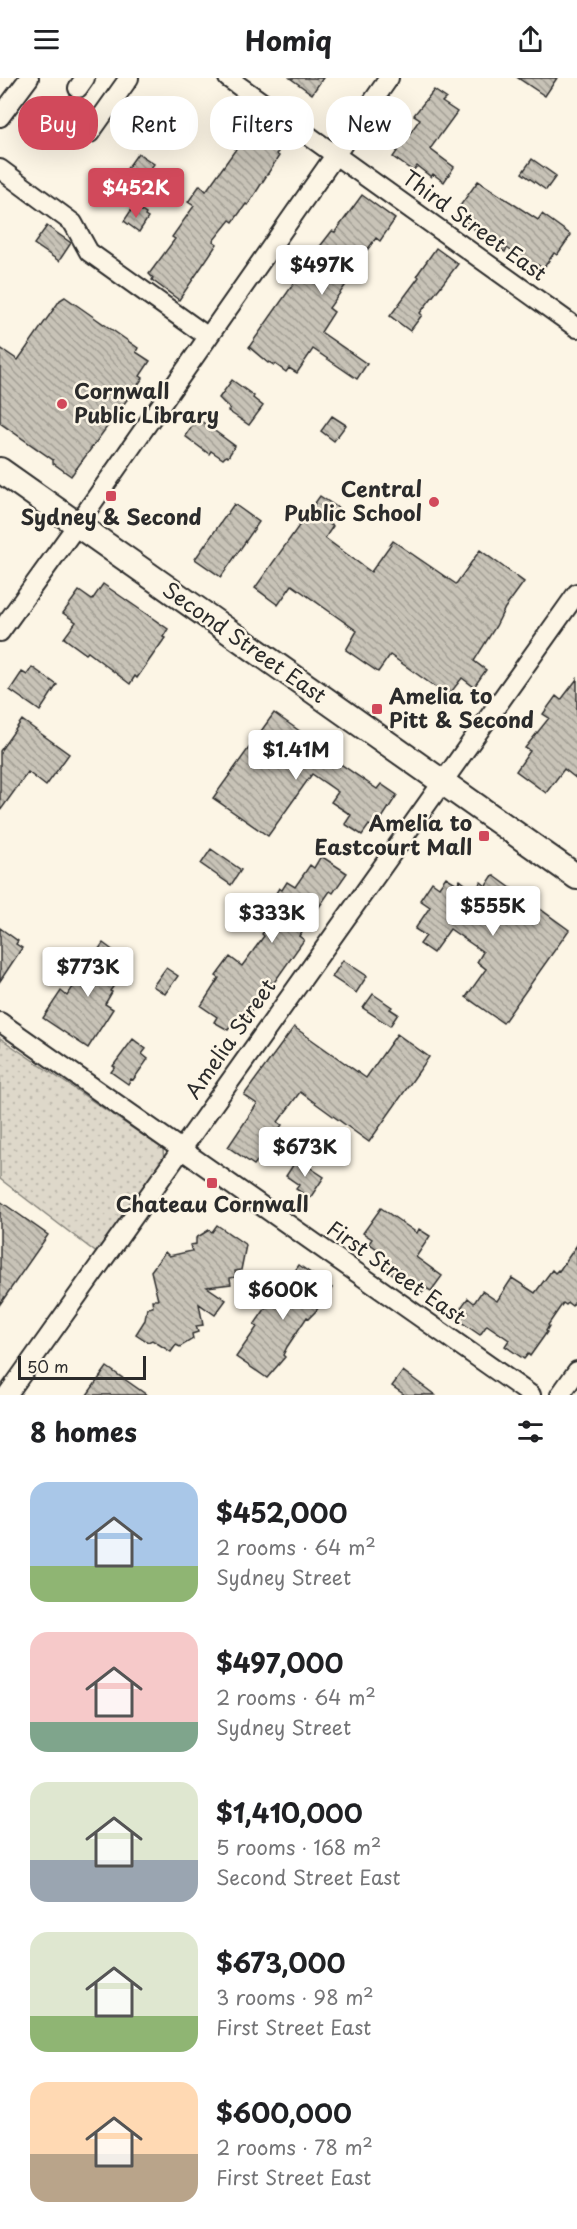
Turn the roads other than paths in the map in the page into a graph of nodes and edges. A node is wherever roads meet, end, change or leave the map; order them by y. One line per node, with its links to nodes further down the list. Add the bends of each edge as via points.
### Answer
1 (29, 78): 5 (street)
2 (129, 78): 6 (street)
3 (228, 78): 7 (street, Third Street East)
4 (389, 78): 7 (street)
5 (0, 117)
6 (98, 122)
7 (335, 154): 9 (street, Third Street East); 10 (street)
8 (0, 169): 10 (street, via 73,223 89,252)
9 (577, 328)
10 (208, 338): 12 (street)
11 (0, 470): 12 (main road, Second Street East)
12 (77, 525): 14 (street); 15 (main road, Second Street East)
13 (577, 593): 15 (street, Amelia Street)
14 (0, 632)
15 (442, 782): 16 (main road, Second Street East); 18 (street, Amelia Street)
16 (577, 877)
17 (0, 1022): 18 (street, First Street East)
18 (181, 1149): 20 (street, Amelia Street); 21 (street, First Street East)
19 (577, 1371): 22 (street)
20 (7, 1395)
21 (531, 1395)
22 (561, 1395)

